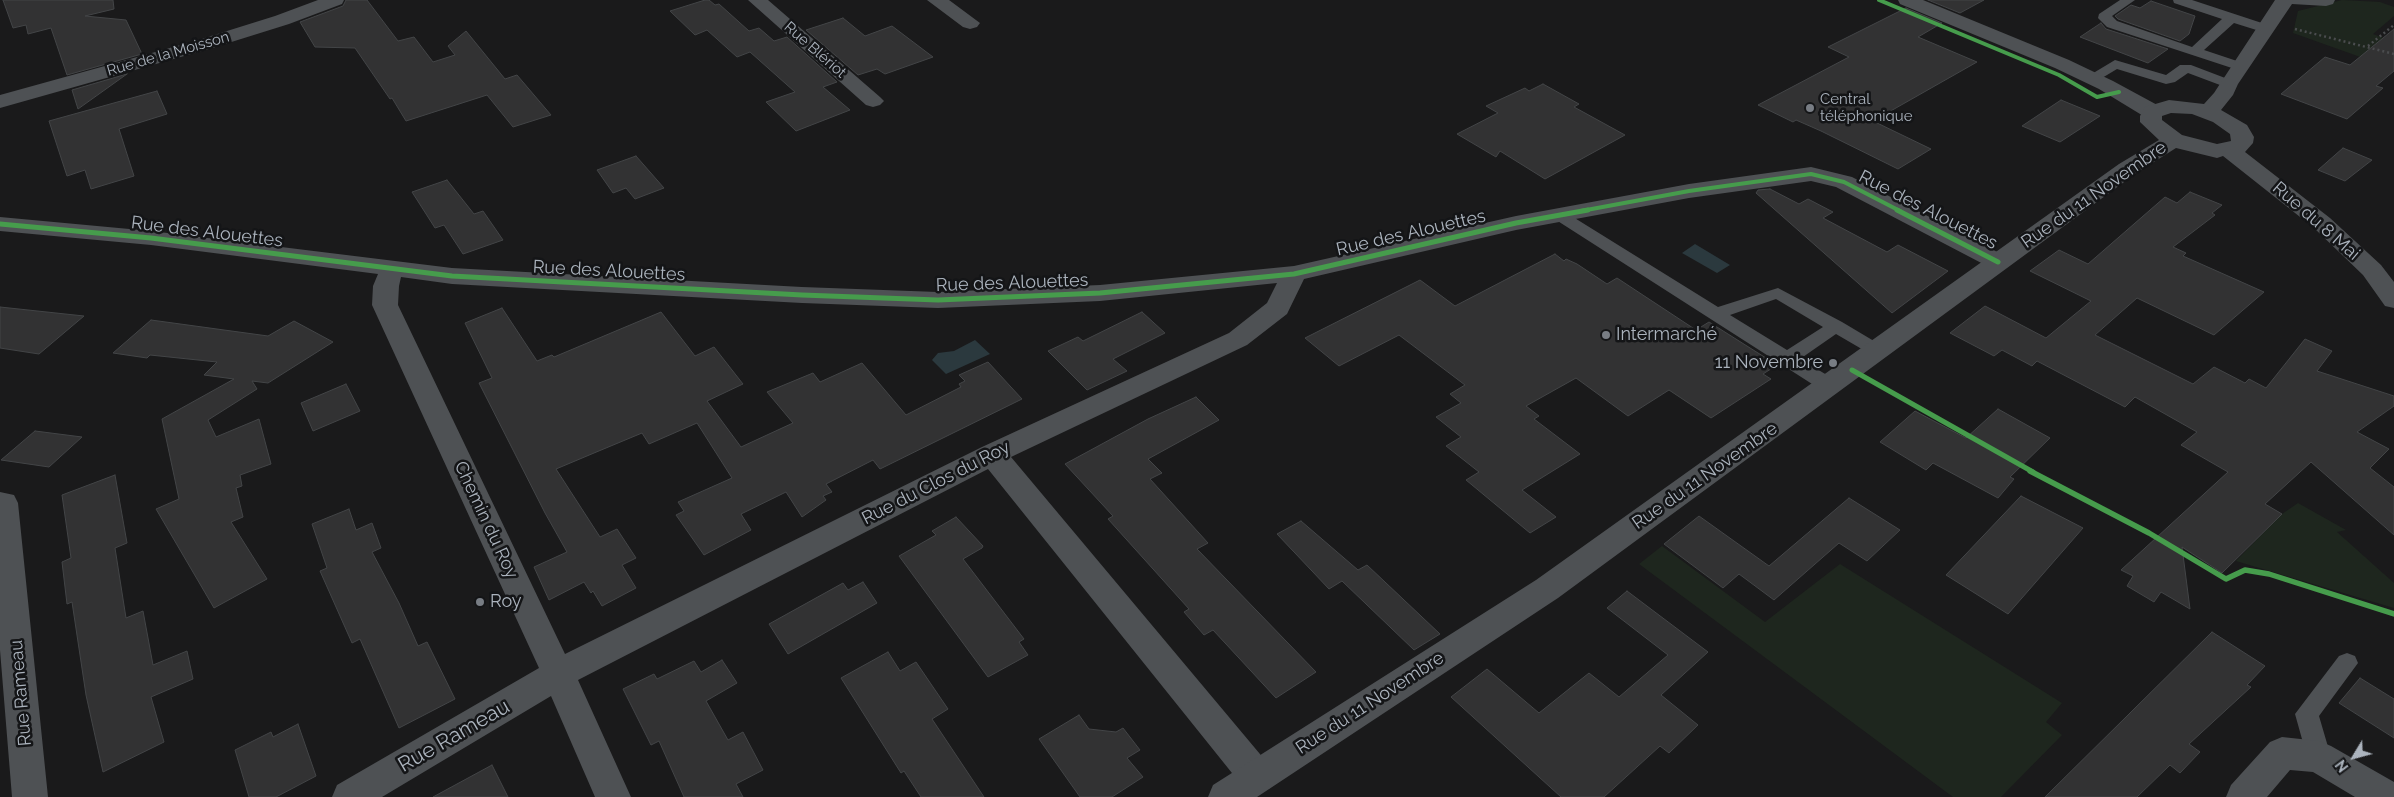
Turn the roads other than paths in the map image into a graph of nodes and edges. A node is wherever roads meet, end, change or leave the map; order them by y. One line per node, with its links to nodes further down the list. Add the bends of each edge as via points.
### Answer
1 (335, 0): 18 (street, Rue de la Moisson, via 202,45)
2 (757, 0): 17 (street, Rue Blériot)
3 (936, 0): 11 (street)
4 (1907, 0): 15 (street)
5 (2129, 0): 13 (lane, via 2106,14 2105,18 2127,30)
6 (2179, 0): 10 (lane)
7 (2285, 0): 12 (street)
8 (2298, 0): 9 (street)
9 (2326, 0)
10 (2231, 18): 12 (lane); 13 (lane)
11 (970, 23)
12 (2268, 26): 14 (street)
13 (2194, 52): 14 (lane)
14 (2241, 67): 16 (street)
15 (2092, 78): 16 (lane, via 2114,64 2166,80 2185,68 2191,69); 19 (street)
16 (2228, 84): 20 (street)
17 (872, 101)
18 (0, 102)
19 (2153, 112): 20 (street, via 2181,106); 21 (street, via 2151,122)
20 (2208, 112): 22 (street, via 2232,124 2243,137 2238,147)
21 (2174, 140): 22 (street, via 2202,149); 25 (street, Rue du 11 Novembre, via 2127,169)
22 (2229, 150): 28 (street, Rue du 8 Mai, via 2322,223 2372,270)
23 (1559, 215): 25 (street, Rue des Alouettes, via 1689,191 1811,174 1844,182); 27 (street, Rue des Alouettes); 29 (lane)
24 (0, 224): 26 (street, Rue des Alouettes, via 151,238)
25 (1998, 262): 31 (street, Rue du 11 Novembre)
26 (392, 269): 27 (street, Rue des Alouettes, via 452,276 938,300 1100,293); 37 (street, Chemin du Roy, via 386,286 385,305)
27 (1294, 274): 34 (street, Rue du Clos du Roy, via 1278,308 1238,339)
28 (2394, 300)
29 (1716, 314): 30 (lane, via 1778,293); 32 (lane)
30 (1836, 326): 31 (lane); 32 (lane)
31 (1878, 351): 33 (street, Rue du 11 Novembre)
32 (1787, 358): 33 (lane)
33 (1830, 386): 39 (street, Rue du 11 Novembre, via 1547,589)
34 (992, 454): 37 (street, Rue du Clos du Roy); 39 (street)
35 (0, 503): 40 (street, Rue Rameau, via 3,503)
36 (2347, 663): 38 (lane, via 2307,714)
37 (558, 674): 41 (street, Rue Rameau); 42 (street, Chemin du Roy)
38 (2319, 756): 44 (street, via 2282,753); 45 (street)
39 (1257, 777): 43 (street, Rue du 11 Novembre)
40 (30, 797)
41 (350, 797)
42 (613, 797)
43 (1226, 797)
44 (2244, 797)
45 (2387, 797)

